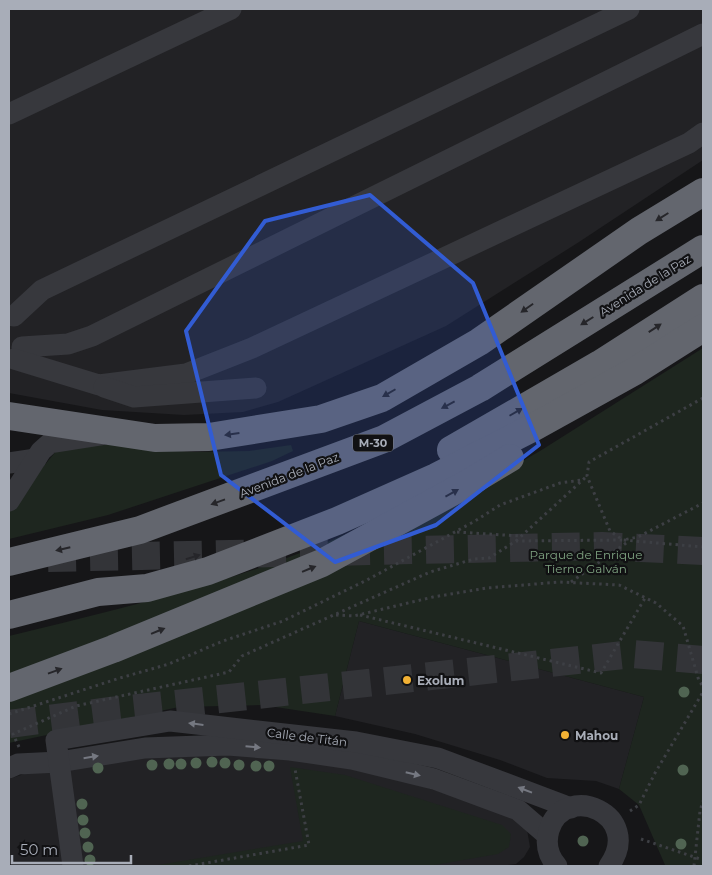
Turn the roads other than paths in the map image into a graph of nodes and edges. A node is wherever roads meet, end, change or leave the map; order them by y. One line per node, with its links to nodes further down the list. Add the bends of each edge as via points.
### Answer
1 (232, 9): 4 (street)
2 (629, 9): 9 (street, via 42,290)
3 (703, 34): 11 (street, via 92,336)
4 (9, 114)
5 (703, 133): 13 (street, via 252,348 186,374)
6 (703, 192): 16 (highway, one-way to 16, via 639,231 479,342 382,398 321,419 209,437 155,438)
7 (703, 249): 20 (highway, Avenida de la Paz / M-30, one-way to 20, via 480,388 384,439 140,530)
8 (703, 298): 21 (highway, one-way to 8, via 155,568 256,537 451,450 600,364)
9 (11, 314): 11 (street, via 23,328 24,338)
10 (703, 328): 12 (highway)
11 (15, 356): 13 (street)
12 (635, 371): 21 (highway, via 436,477 337,522 208,571 147,588); 23 (highway, one-way to 12, via 322,563 465,486 629,384)
13 (99, 386): 14 (street, via 134,397)
14 (256, 388)
15 (9, 416): 16 (highway)
16 (114, 433): 17 (street, via 50,444)
17 (36, 459): 18 (street); 19 (street)
18 (9, 462)
19 (9, 501)
20 (9, 562)
21 (98, 592): 22 (highway)
22 (9, 615)
23 (9, 688)
24 (14, 760): 25 (street, Calle de Titán)
25 (59, 762): 26 (street, Calle de Titán, one-way to 25, via 438,758 356,742 170,721 56,740); 27 (street, Calle de Titán, one-way to 27, via 146,748 228,745 352,759 434,779 518,810); 30 (street)
26 (571, 808): 27 (street, via 556,818); 29 (street, via 595,808 610,818 618,834)
27 (547, 835): 28 (street)
28 (549, 863)
29 (613, 864)
30 (73, 866)

